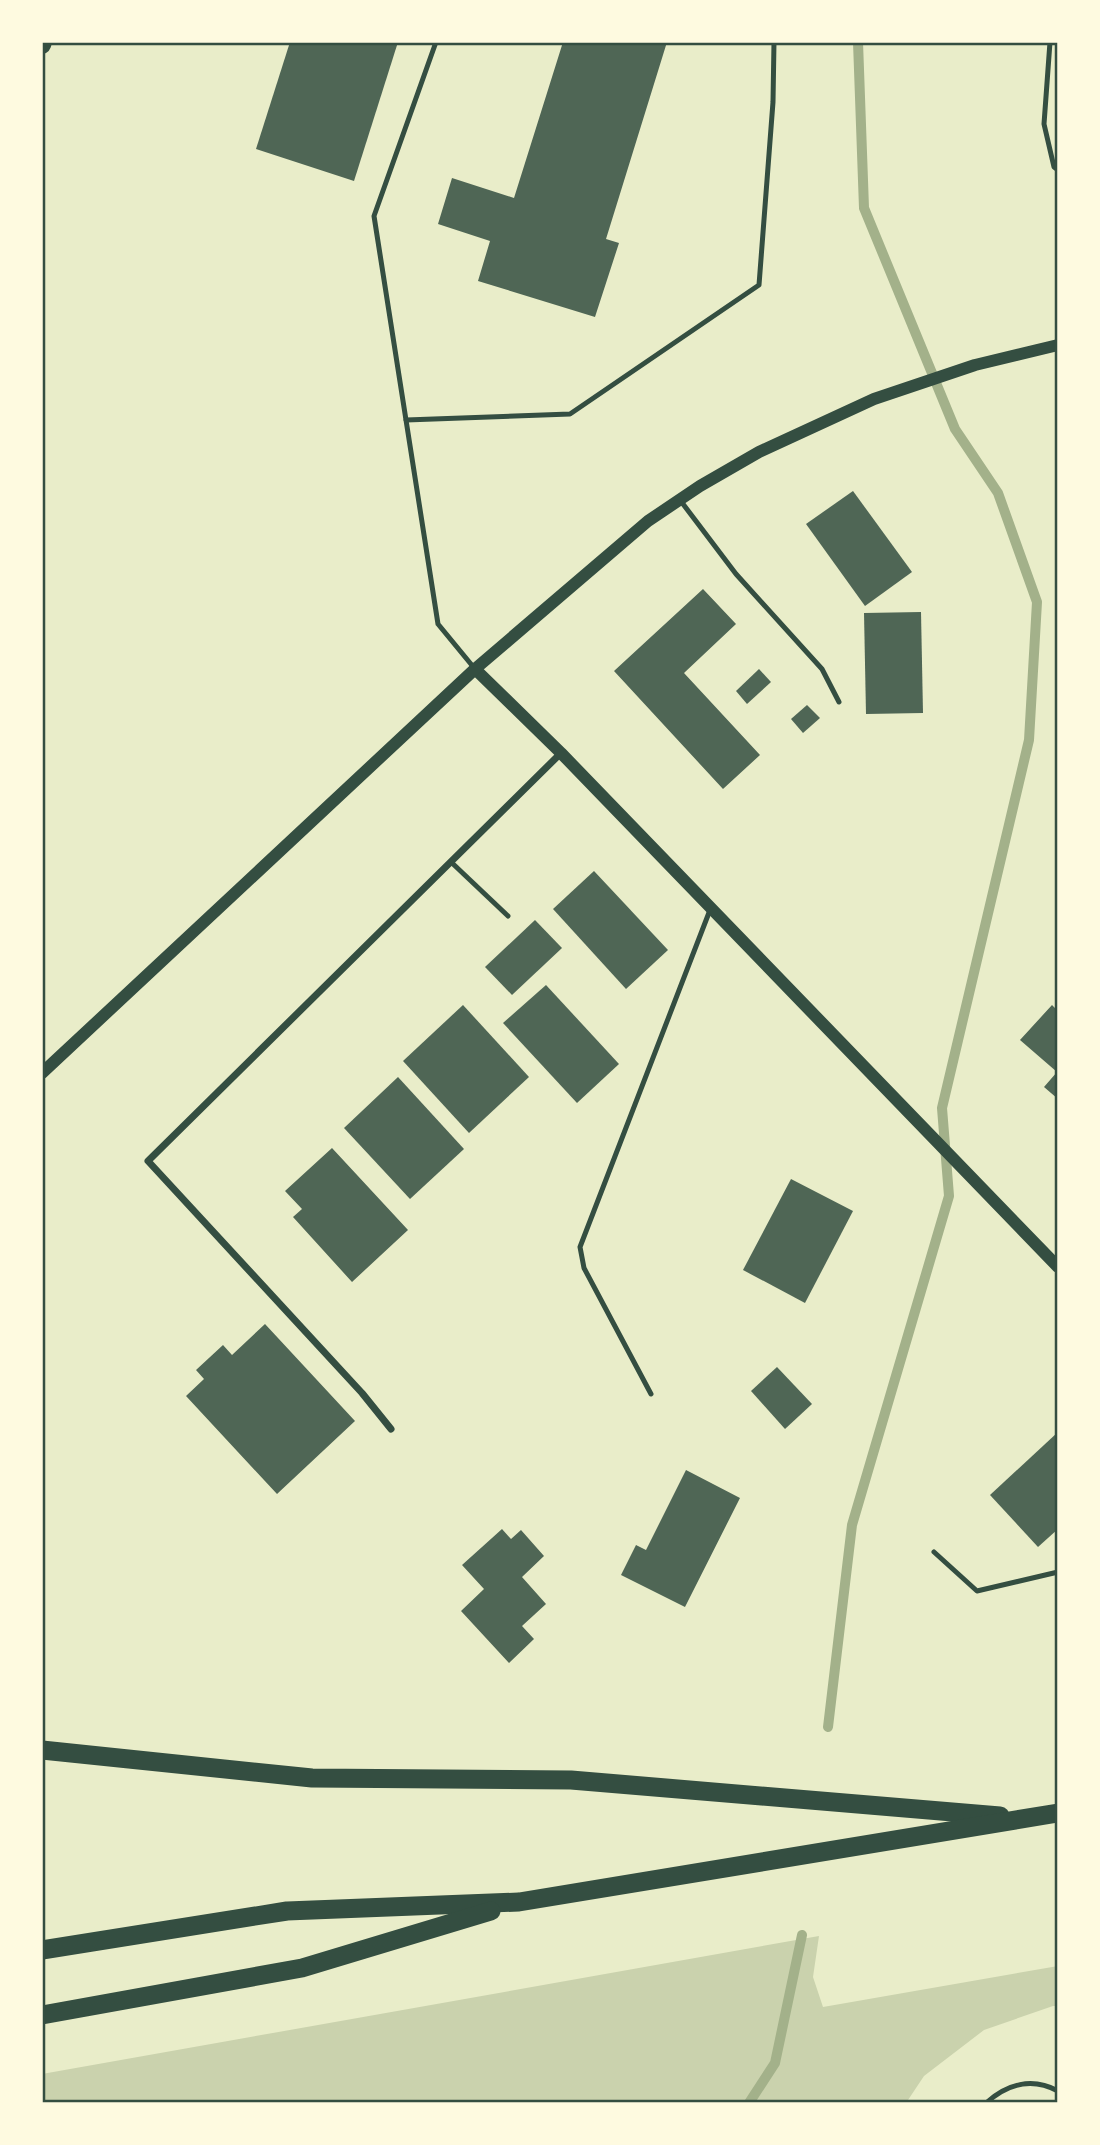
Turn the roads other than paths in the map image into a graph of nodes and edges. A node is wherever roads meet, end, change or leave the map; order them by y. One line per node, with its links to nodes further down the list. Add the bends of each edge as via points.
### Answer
1 (436, 42): 6 (lane, via 374,216)
2 (774, 42): 6 (lane, via 760,285 570,414)
3 (1050, 42): 4 (lane, via 1044,124)
4 (1058, 170)
5 (1054, 346): 7 (street, via 963,368 874,399 759,452)
6 (406, 420): 8 (lane, via 438,624)
7 (680, 500): 8 (street, via 648,521); 9 (lane, via 736,574 822,669)
8 (475, 669): 10 (street); 14 (street)
9 (839, 702)
10 (561, 753): 11 (street); 12 (street)
11 (451, 862): 13 (lane); 17 (street, via 148,1161)
12 (711, 907): 15 (street); 16 (lane, via 580,1247 584,1268)
13 (508, 916)
14 (42, 1073)
15 (1058, 1267)
16 (651, 1394)
17 (391, 1429)
18 (934, 1552): 19 (lane, via 977,1591)
19 (1058, 1572)
20 (42, 1750): 22 (highway, via 312,1778 571,1780)
21 (1058, 1813): 22 (highway)
22 (1029, 1818): 23 (highway)
23 (519, 1902): 24 (highway, via 287,1911); 25 (highway, via 302,1968)
24 (42, 1951)
25 (42, 2015)
26 (1058, 2091): 27 (lane, via 1041,2083 1020,2084)
27 (986, 2103)

